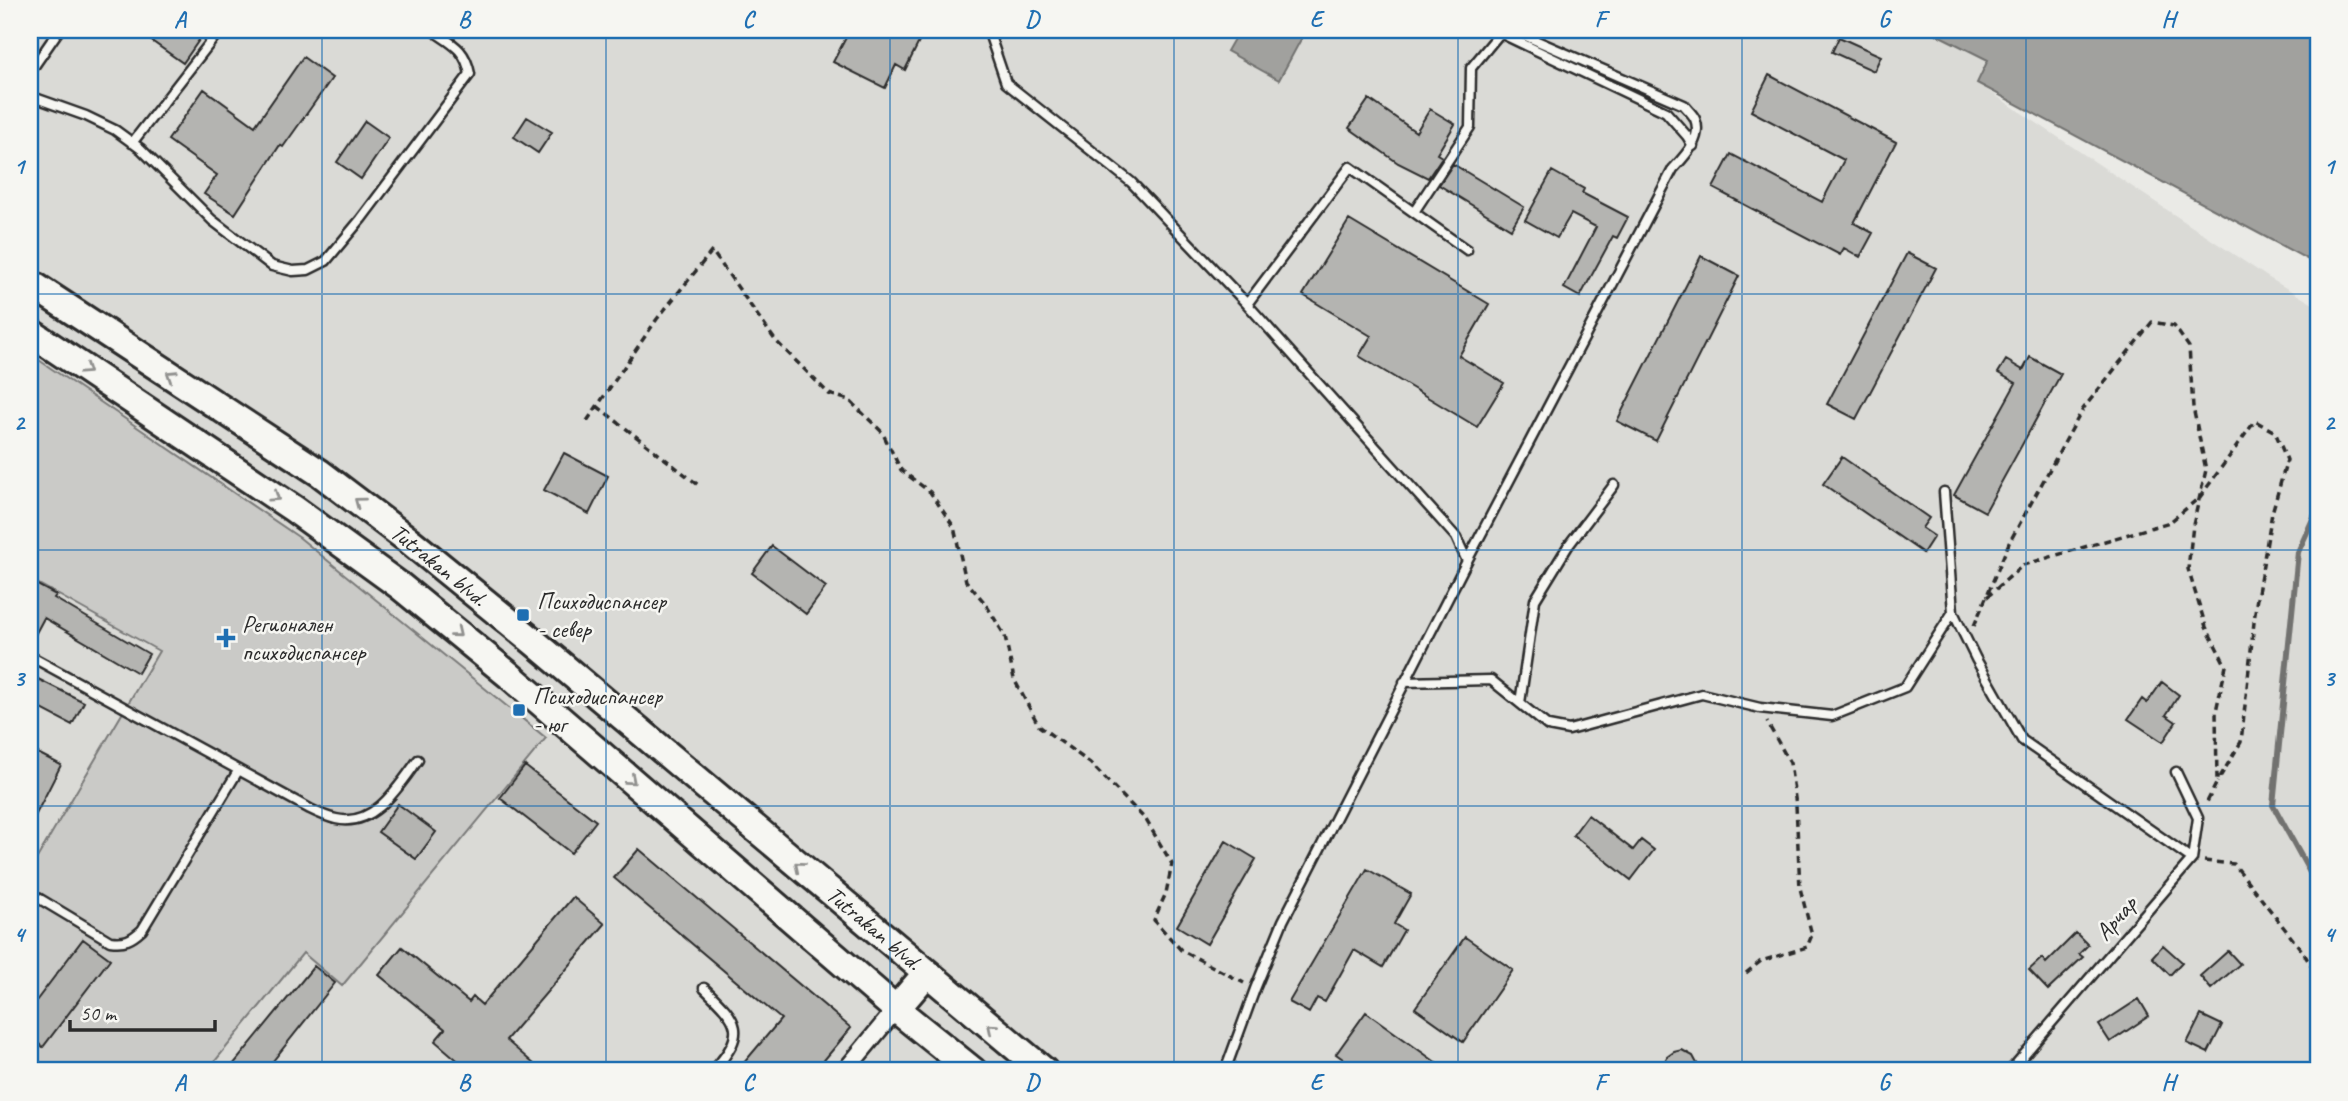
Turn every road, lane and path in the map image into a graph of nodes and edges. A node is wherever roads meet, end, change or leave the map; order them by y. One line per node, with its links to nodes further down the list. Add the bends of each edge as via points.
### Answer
1 (59, 30): 6 (lane)
2 (220, 30): 8 (lane)
3 (432, 30): 8 (lane, via 462,51 470,74 361,219 326,261 308,270 272,266 212,220)
4 (988, 30): 13 (lane, via 1006,83 1131,182)
5 (1512, 30): 9 (lane, via 1684,105 1695,119)
6 (30, 72)
7 (30, 96): 8 (lane, via 86,116)
8 (132, 143)
9 (1693, 146): 10 (lane, via 1666,112 1500,33 1471,68 1470,127); 21 (lane, via 1674,169)
10 (1414, 212): 11 (lane); 13 (lane, via 1350,167)
11 (1467, 250)
12 (30, 283): 39 (main road, Tutrakan blvd., one-way to 12, via 534,642 366,507)
13 (1247, 304): 21 (lane, via 1456,537)
14 (30, 332): 44 (main road, Tutrakan blvd., one-way to 44, via 295,509 400,586)
15 (597, 406): 16 (path); 18 (path); 42 (path, via 657,319 712,251 775,340 829,394 849,400 882,432 901,470 930,492 954,527 966,581 1005,636 1014,679 1039,726 1090,763 1146,820 1172,864 1154,920 1181,950)
16 (587, 421)
17 (1614, 485): 27 (lane, via 1535,600)
18 (701, 487)
19 (1944, 492): 23 (lane)
20 (2200, 497): 22 (path, via 2171,522 2023,565); 22 (path, via 2206,470 2193,407 2189,347 2174,327 2152,322 2083,409 2009,543); 32 (path, via 2188,569 2206,627 2226,666 2216,711); 32 (path, via 2255,421 2275,432 2287,460 2272,513 2256,604 2241,742)
21 (1467, 561): 26 (lane)
22 (1985, 598): 24 (path)
23 (1953, 612): 24 (lane); 28 (lane, via 1905,687 1832,716)
24 (1967, 641): 36 (lane, via 2022,740)
25 (30, 656): 30 (lane)
26 (1404, 682): 27 (lane, via 1491,680); 42 (lane, via 1283,921)
27 (1520, 703): 28 (lane, via 1548,726 1569,730 1702,694)
28 (1759, 708): 38 (path, via 1790,763 1800,888 1812,935 1807,947 1761,961)
29 (418, 760): 30 (lane, via 375,811 354,820 338,820 310,809)
30 (238, 771): 37 (lane, via 142,930 131,940 110,941)
31 (2176, 772): 33 (lane)
32 (2217, 782): 33 (path)
33 (2198, 818): 36 (lane)
34 (2318, 829): 35 (path)
35 (2318, 850)
36 (2192, 859): 40 (path, via 2234,864); 51 (lane, Арчар)
37 (30, 893)
38 (1746, 973)
39 (926, 974): 43 (main road, Tutrakan blvd.); 44 (main road)
40 (2318, 977)
41 (704, 988): 46 (lane, via 736,1025 734,1044)
42 (1255, 989): 50 (lane)
43 (954, 996): 45 (main road); 49 (main road, Tutrakan blvd., one-way to 43)
44 (896, 1009): 45 (main road, Tutrakan blvd.); 47 (street)
45 (924, 1032): 48 (main road, Tutrakan blvd.)
46 (713, 1071)
47 (845, 1071)
48 (973, 1071)
49 (1044, 1071)
50 (1225, 1071)
51 (2010, 1071)

